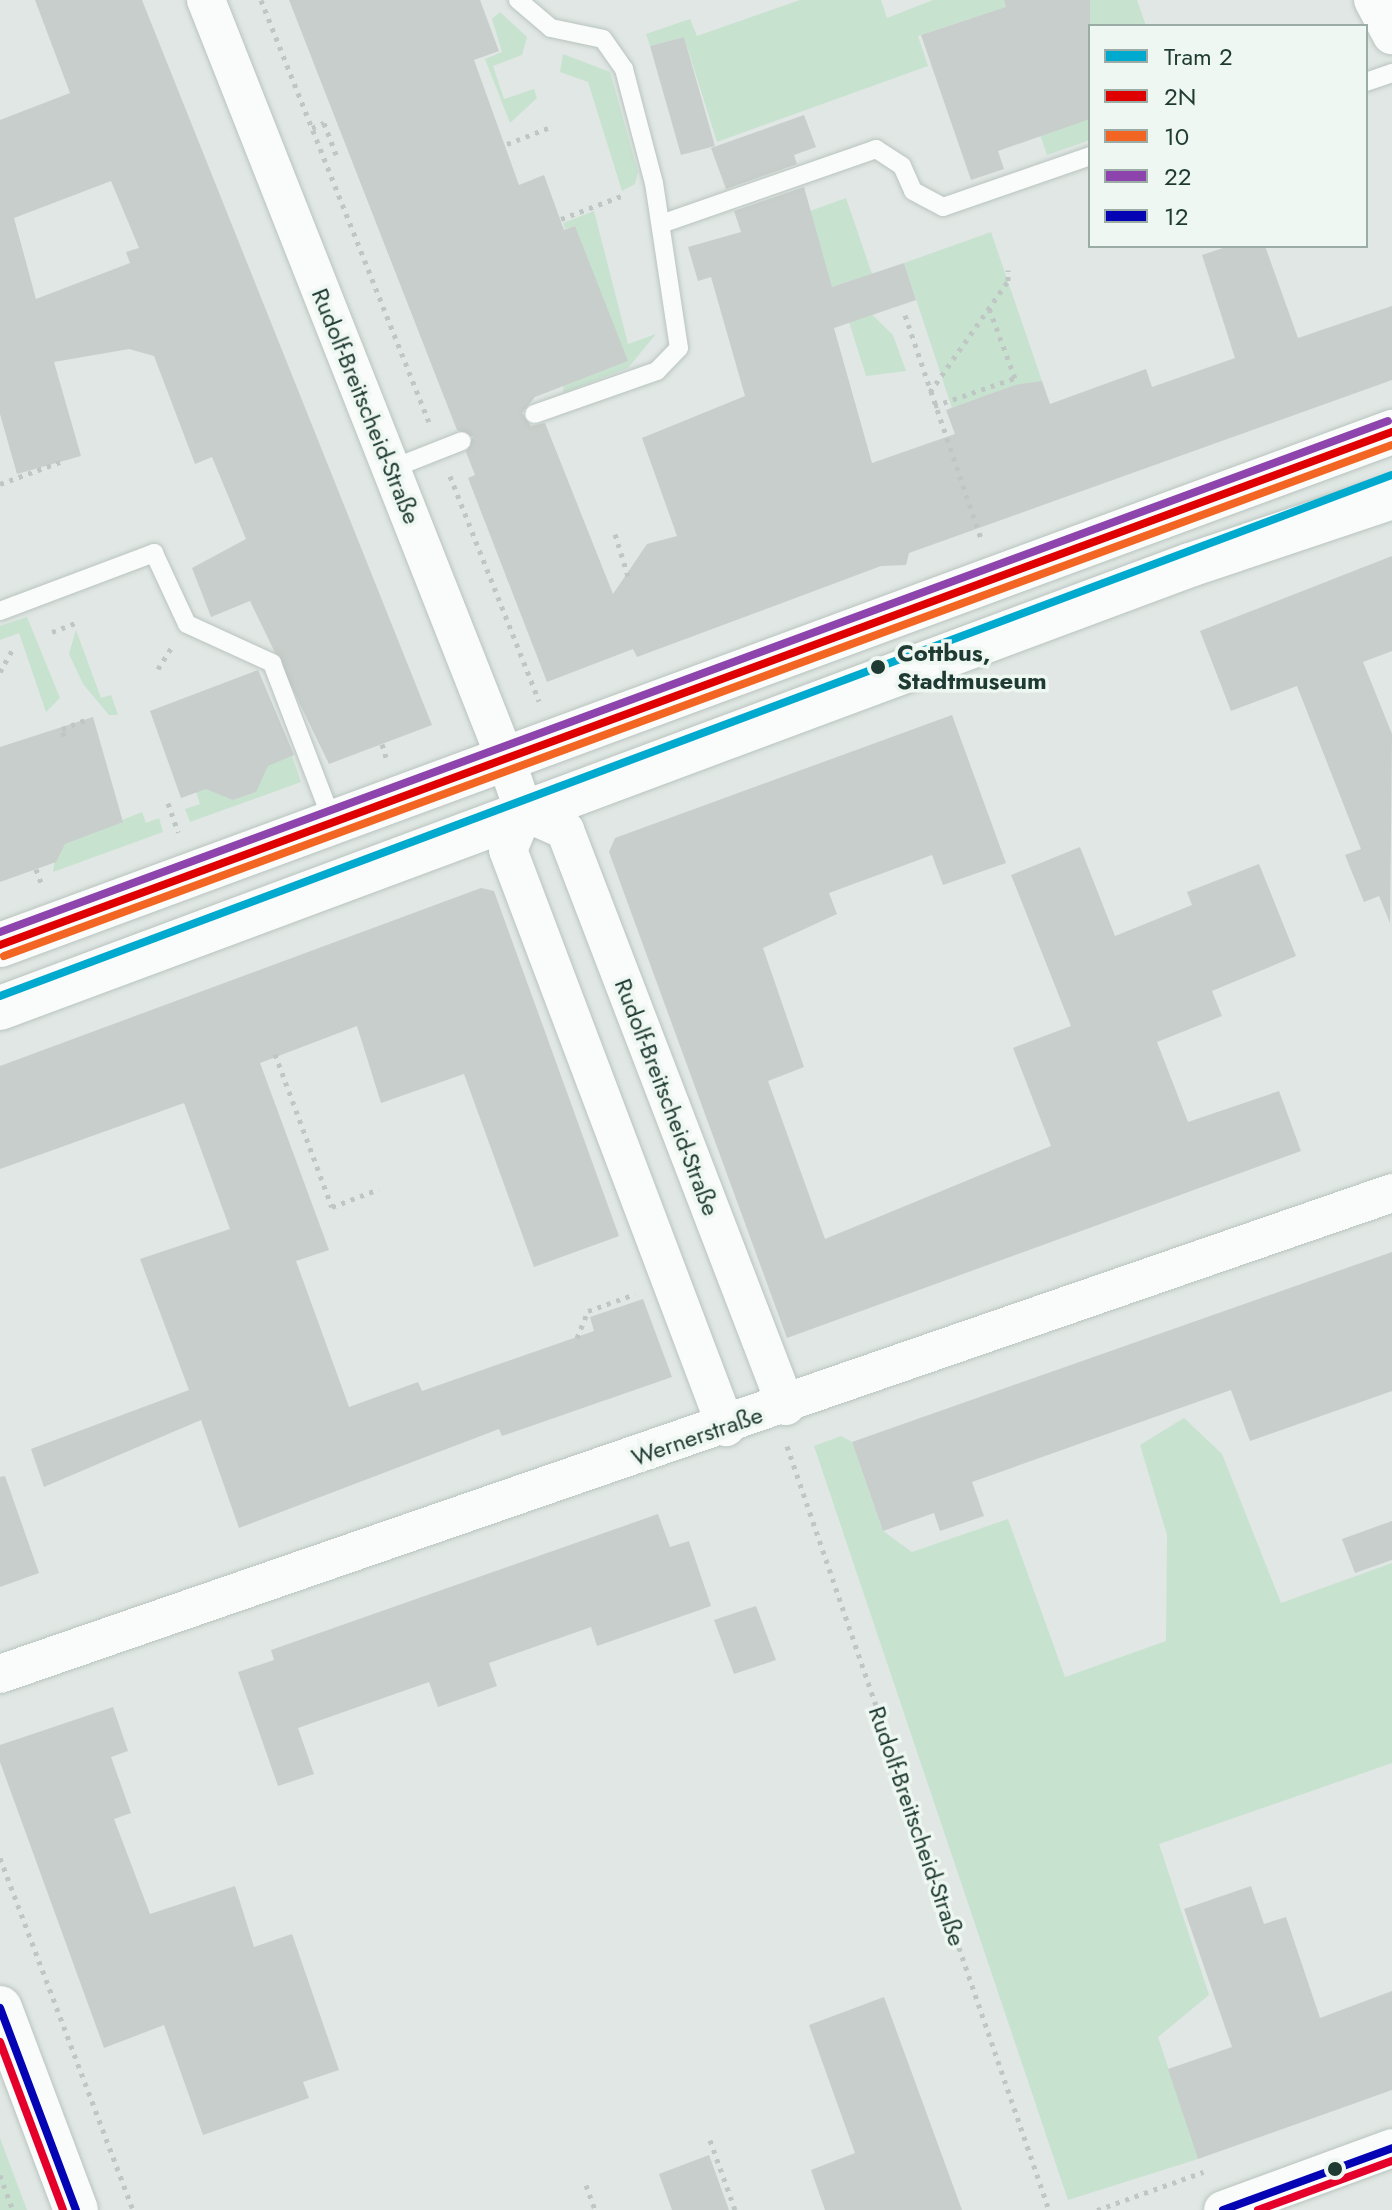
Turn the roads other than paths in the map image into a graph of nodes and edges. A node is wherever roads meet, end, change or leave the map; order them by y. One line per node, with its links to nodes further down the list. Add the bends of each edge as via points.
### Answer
1 (206, 0): 12 (street, Rudolf-Breitscheid-Straße)
2 (518, 0): 8 (lane, via 551,28 603,39 624,69)
3 (1373, 0): 4 (street)
4 (1392, 35)
5 (1392, 73): 6 (lane)
6 (1368, 81)
7 (1088, 157): 8 (lane, via 943,207 913,191 902,166 876,149)
8 (661, 224): 9 (lane, via 679,348 657,371)
9 (534, 414)
10 (1392, 432): 15 (street)
11 (462, 441): 12 (lane)
12 (391, 469): 15 (street, Rudolf-Breitscheid-Straße)
13 (1392, 497): 16 (street)
14 (0, 611): 17 (lane, via 154,553 187,624 272,663)
15 (506, 760): 16 (street, Rudolf-Breitscheid-Straße); 17 (street)
16 (524, 812): 19 (street); 21 (street, Rudolf-Breitscheid-Straße, via 565,830); 22 (street, via 508,850)
17 (333, 823): 18 (street)
18 (0, 945)
19 (0, 1008)
20 (1392, 1193): 21 (street, Wernerstraße)
21 (786, 1406): 22 (street, Wernerstraße)
22 (726, 1427): 23 (street, Wernerstraße)
23 (0, 1674)
24 (0, 2008): 26 (street)
25 (1392, 2148): 27 (street)
26 (76, 2210)
27 (1223, 2210)

